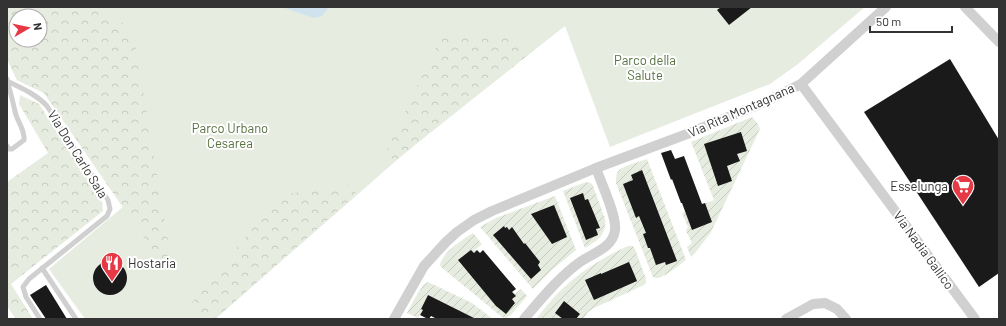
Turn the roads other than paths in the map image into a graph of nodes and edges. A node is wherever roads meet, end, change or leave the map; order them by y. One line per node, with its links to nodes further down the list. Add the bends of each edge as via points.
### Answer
1 (886, 7): 5 (street, Via Rita Montagnana)
2 (964, 8): 3 (street)
3 (999, 42)
4 (7, 80): 6 (lane, via 17,117 25,135 19,145); 8 (lane, Via Don Carlo Sala, via 36,96 47,106 108,200 110,208 107,216)
5 (801, 84): 7 (street, Via Rita Montagnana, via 688,134); 15 (street, Via Nadia Gallico)
6 (8, 149)
7 (596, 168): 11 (street, Via Rita Montagnana, via 492,211 457,232 424,266); 12 (street, via 614,219 614,236 606,246 555,283)
8 (42, 268): 9 (lane, Via Don Carlo Sala, via 23,287 26,297); 10 (lane)
9 (40, 319)
10 (76, 319)
11 (394, 319)
12 (524, 319)
13 (786, 319): 14 (street, via 813,304 825,302 837,309)
14 (846, 319)
15 (975, 319)

